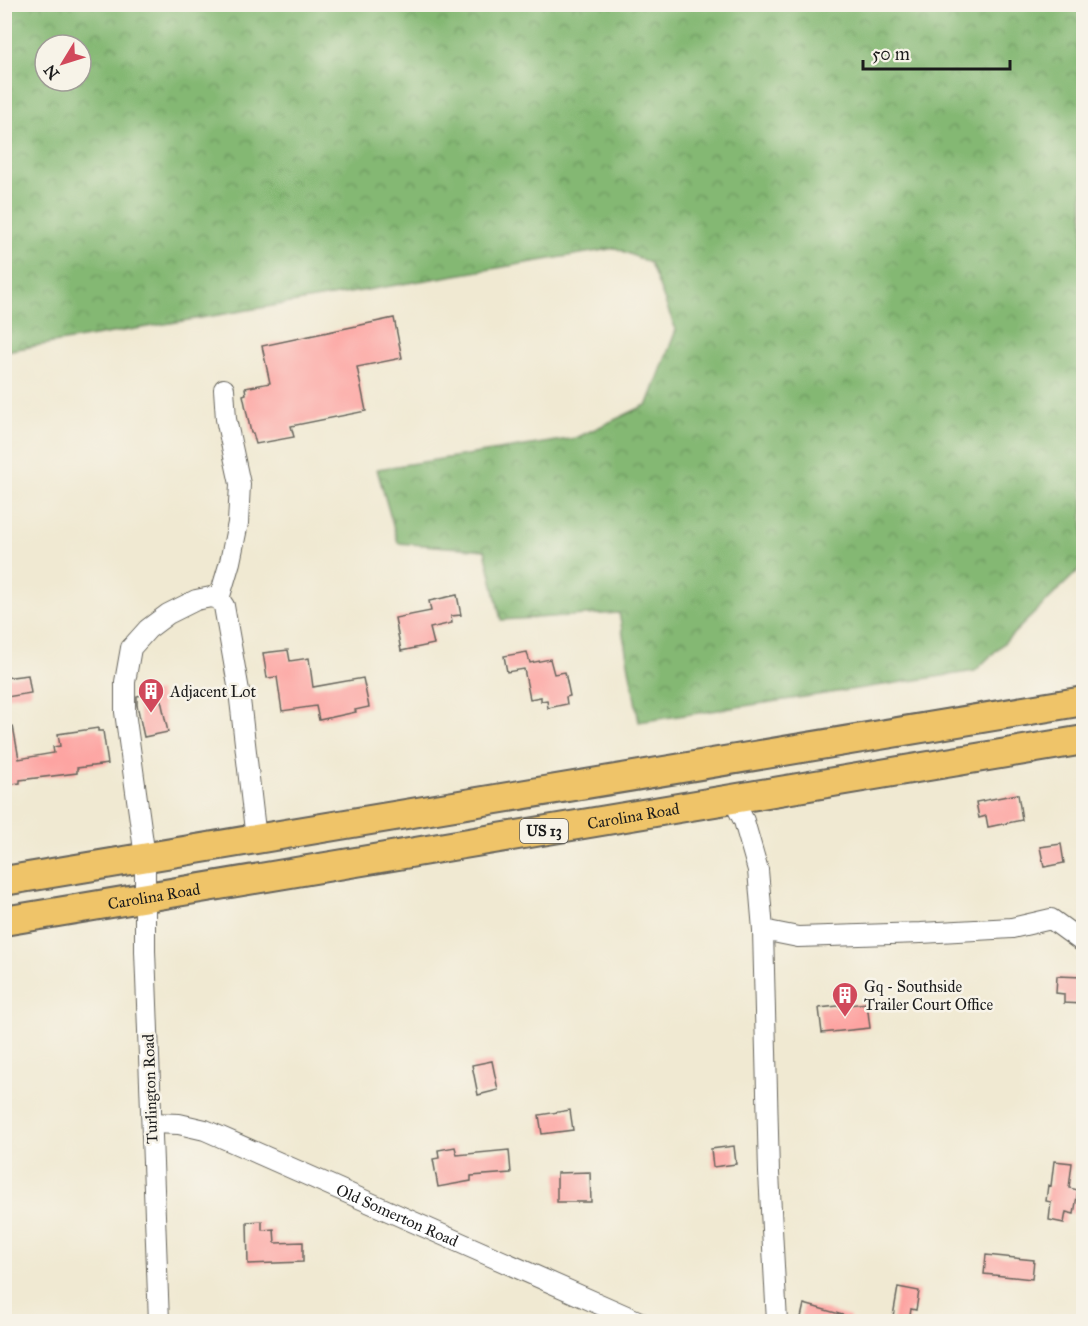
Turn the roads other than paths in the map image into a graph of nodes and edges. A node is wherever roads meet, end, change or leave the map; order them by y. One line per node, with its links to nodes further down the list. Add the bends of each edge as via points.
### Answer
1 (224, 389): 2 (street, via 226,419 240,484 231,562)
2 (219, 599): 6 (street, via 224,606 239,691); 7 (street, Turlington Road, via 196,600 168,614 132,648 125,682 125,712)
3 (1083, 701): 6 (highway, US 13)
4 (1083, 740): 5 (highway, Carolina Road / US 13)
5 (733, 799): 9 (highway, Carolina Road / US 13); 11 (street, via 754,851)
6 (256, 839): 7 (highway, US 13)
7 (145, 857): 8 (highway, US 13); 9 (street, Turlington Road)
8 (4, 881)
9 (145, 898): 10 (highway, Carolina Road / US 13); 13 (street, Turlington Road)
10 (4, 921)
11 (763, 930): 12 (street, via 798,937 921,933 1012,928 1051,919); 16 (street)
12 (1083, 943)
13 (152, 1123): 14 (street, Turlington Road); 15 (street, Old Somerton Road, via 205,1130)
14 (159, 1322)
15 (640, 1322)
16 (777, 1322)

